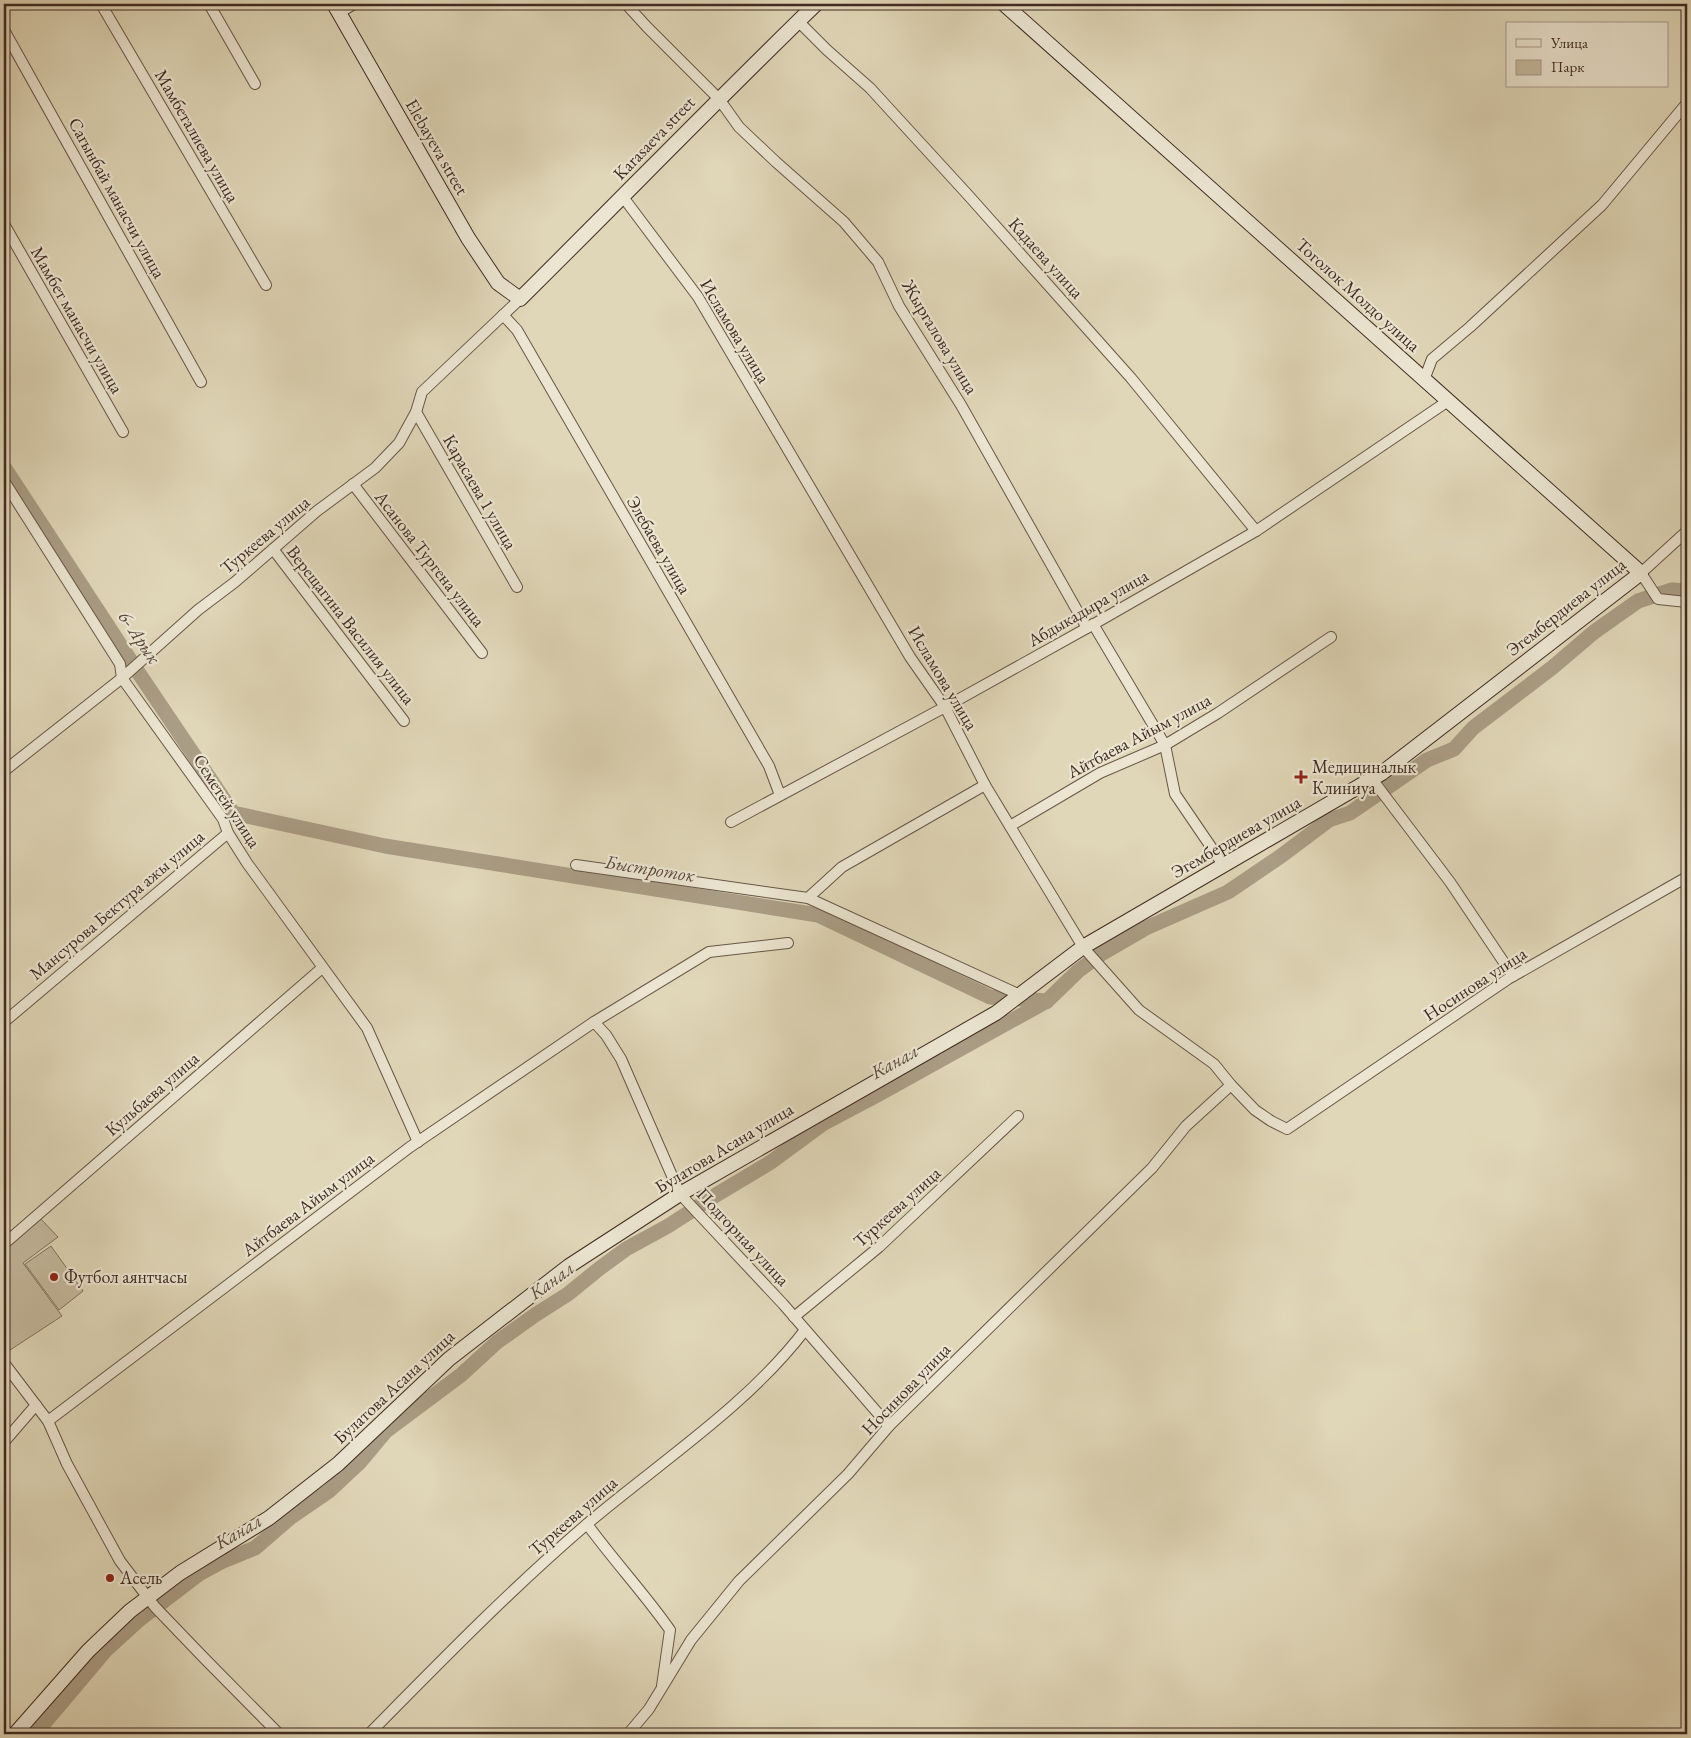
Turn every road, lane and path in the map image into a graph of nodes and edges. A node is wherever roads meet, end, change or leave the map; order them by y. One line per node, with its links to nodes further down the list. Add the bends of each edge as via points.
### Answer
1 (101, 4): 15 (street, Мамбеталиева улица)
2 (209, 4): 10 (street)
3 (354, 4): 7 (street)
4 (626, 4): 11 (street, Жыргалова улица)
5 (816, 4): 8 (street, Karasaeva street)
6 (1004, 4): 18 (street, Тоголок Молдо улица)
7 (336, 9): 16 (street, Elebayeva street, via 468,238 498,283)
8 (798, 21): 11 (street, Karasaeva street); 25 (street, Кадаева улица, via 870,88 968,196 1131,378)
9 (4, 30): 19 (street, Сагынбай манасчи улица)
10 (255, 84)
11 (719, 99): 13 (street, Karasaeva street); 31 (street, Жыргалова улица, via 739,127 844,222 878,262 899,306)
12 (1687, 103): 18 (street, via 1602,205 1432,359)
13 (623, 197): 16 (street, Karasaeva street); 35 (street, Исламова улица, via 698,297 910,657)
14 (4, 224): 22 (street, Мамбет манасчи улица)
15 (266, 285)
16 (520, 299): 17 (street, Туркеева улица)
17 (503, 315): 21 (street, Туркеева улица, via 422,392); 41 (street, Элебаева улица, via 517,330 769,766)
18 (1424, 380): 20 (street, Тоголок Молдо улица)
19 (201, 382)
20 (1448, 401): 25 (street, Абдыкадыра улица); 28 (street, Тоголок Молдо улица)
21 (416, 412): 24 (street, Туркеева улица, via 399,443 375,468); 29 (street, Карасаева 1 улица)
22 (123, 432)
23 (4, 481): 34 (street, Семетей улица, via 120,664)
24 (353, 484): 27 (street, Туркеева улица); 33 (street, Асанова Тургена улица)
25 (1256, 531): 31 (street, Абдыкадыра улица)
26 (1687, 531): 28 (street, Эгембердиева улица)
27 (273, 549): 34 (street, Туркеева улица); 36 (street, Верещагина Василия улица)
28 (1641, 573): 30 (street, Тоголок Молдо улица, via 1658,599); 39 (street, Эгембердиева улица)
29 (517, 588)
30 (1687, 602)
31 (1090, 626): 35 (street, Абдыкадыра улица); 37 (street, Жыргалова улица)
32 (1331, 637): 37 (street, Айтбаева Айым улица)
33 (482, 653)
34 (122, 678): 38 (street, Туркеева улица); 44 (street, Семетей улица, via 223,819)
35 (945, 707): 40 (street, Исламова улица); 41 (street, Абдыкадыра улица)
36 (404, 721)
37 (1165, 745): 43 (street, Айтбаева Айым улица, via 1100,773); 46 (street, Жыргалова улица, via 1175,794)
38 (4, 772)
39 (1372, 779): 46 (street, Эгембердиева улица); 52 (street, via 1450,882)
40 (985, 785): 43 (street, Исламова улица); 48 (street, via 842,867)
41 (780, 795): 42 (street, Абдыкадыра улица)
42 (732, 822)
43 (1010, 826): 50 (street, Исламова улица)
44 (228, 833): 51 (street, Семетей улица); 54 (street, Мансурова Бектура ажы улица)
45 (576, 865): 48 (street)
46 (1224, 866): 50 (street, Эгембердиева улица)
47 (1687, 877): 52 (street, Носинова улица)
48 (808, 898): 53 (street)
49 (788, 943): 55 (street, Айтбаева Айым улица, via 709,952)
50 (1083, 947): 53 (street, Эгембердиева улица); 56 (street, Исламова улица, via 1138,1010 1214,1064)
51 (322, 968): 60 (street, Семетей улица, via 367,1028); 62 (street, Кульбаева улица)
52 (1513, 976): 59 (street, Носинова улица)
53 (1020, 995): 57 (street, Эгембердиева улица, via 996,1013)
54 (4, 1022)
55 (594, 1022): 60 (street, Айтбаева Айым улица); 61 (street, Подгорная улица, via 621,1059)
56 (1231, 1086): 59 (street, Исламова улица, via 1255,1110); 68 (street, Носинова улица, via 1186,1126 1152,1168)
57 (830, 1107): 61 (street, Булатова Асана улица)
58 (1018, 1116): 63 (street, Туркеева улица, via 879,1247)
59 (1287, 1128)
60 (418, 1142): 67 (street, Айтбаева Айым улица)
61 (680, 1194): 63 (street, Подгорная улица); 71 (street, Булатова Асана улица, via 569,1266 449,1359 338,1464 270,1518 180,1573)
62 (4, 1244)
63 (794, 1317): 64 (street, Подгорная улица)
64 (805, 1330): 68 (street, Подгорная улица); 70 (street, Туркеева улица, via 764,1377)
65 (4, 1363): 66 (street)
66 (36, 1405): 67 (street); 69 (street)
67 (48, 1421): 71 (street, via 120,1561)
68 (889, 1426): 72 (street, Носинова улица, via 848,1474 739,1581 691,1640)
69 (4, 1442)
70 (587, 1524): 72 (street, via 670,1630); 75 (street, Туркеева улица, via 510,1592)
71 (148, 1597): 73 (street, Булатова Асана улица, via 88,1652); 74 (street)
72 (661, 1689): 76 (street, Носинова улица)
73 (15, 1734)
74 (279, 1734)
75 (368, 1734)
76 (628, 1734)

